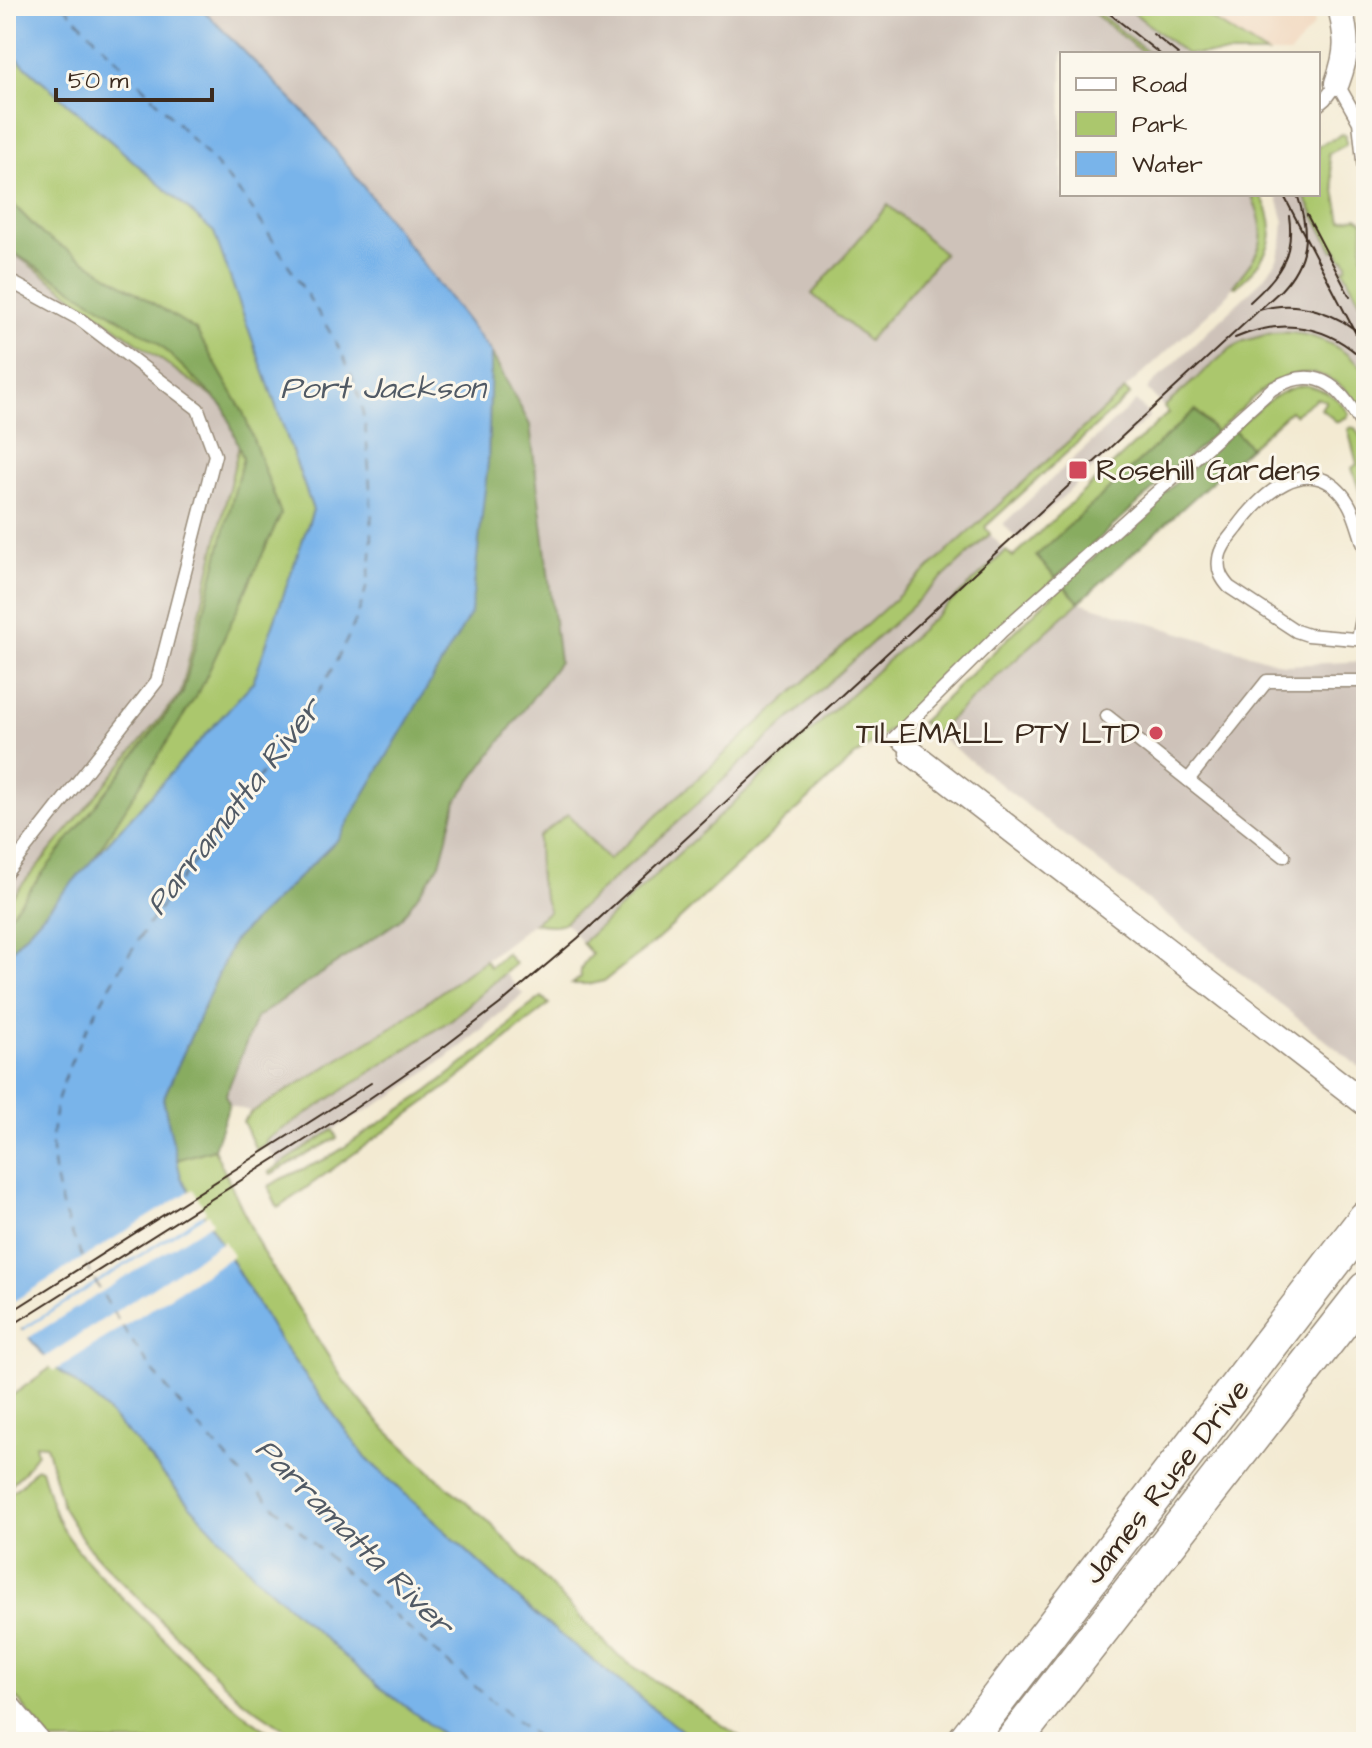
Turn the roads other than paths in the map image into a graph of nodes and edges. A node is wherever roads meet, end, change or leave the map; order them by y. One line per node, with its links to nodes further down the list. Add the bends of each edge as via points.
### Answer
1 (1340, 6): 2 (street, via 1347,39)
2 (1337, 83): 3 (lane); 4 (lane, via 1359,122)
3 (1320, 103)
4 (1366, 190)
5 (6, 279): 15 (lane, via 81,320 198,409 215,455 157,681)
6 (1366, 433): 12 (lane, via 1346,398 1328,384 1294,379 1272,389 1002,631)
7 (1366, 551): 9 (lane, via 1346,499 1325,481 1308,478 1289,480 1272,490 1245,517 1219,558 1222,579 1229,587 1296,631)
8 (1366, 599): 9 (lane)
9 (1362, 640)
10 (1366, 681): 13 (lane, via 1267,681)
11 (1107, 716): 13 (lane)
12 (903, 746): 16 (street)
13 (1188, 780): 14 (lane)
14 (1284, 856)
15 (6, 873)
16 (1366, 1104)
17 (1366, 1219): 22 (main road, James Ruse Drive)
18 (1366, 1290): 20 (main road, James Ruse Drive)
19 (6, 1704): 21 (street)
20 (1023, 1729)
21 (38, 1742)
22 (965, 1742)

